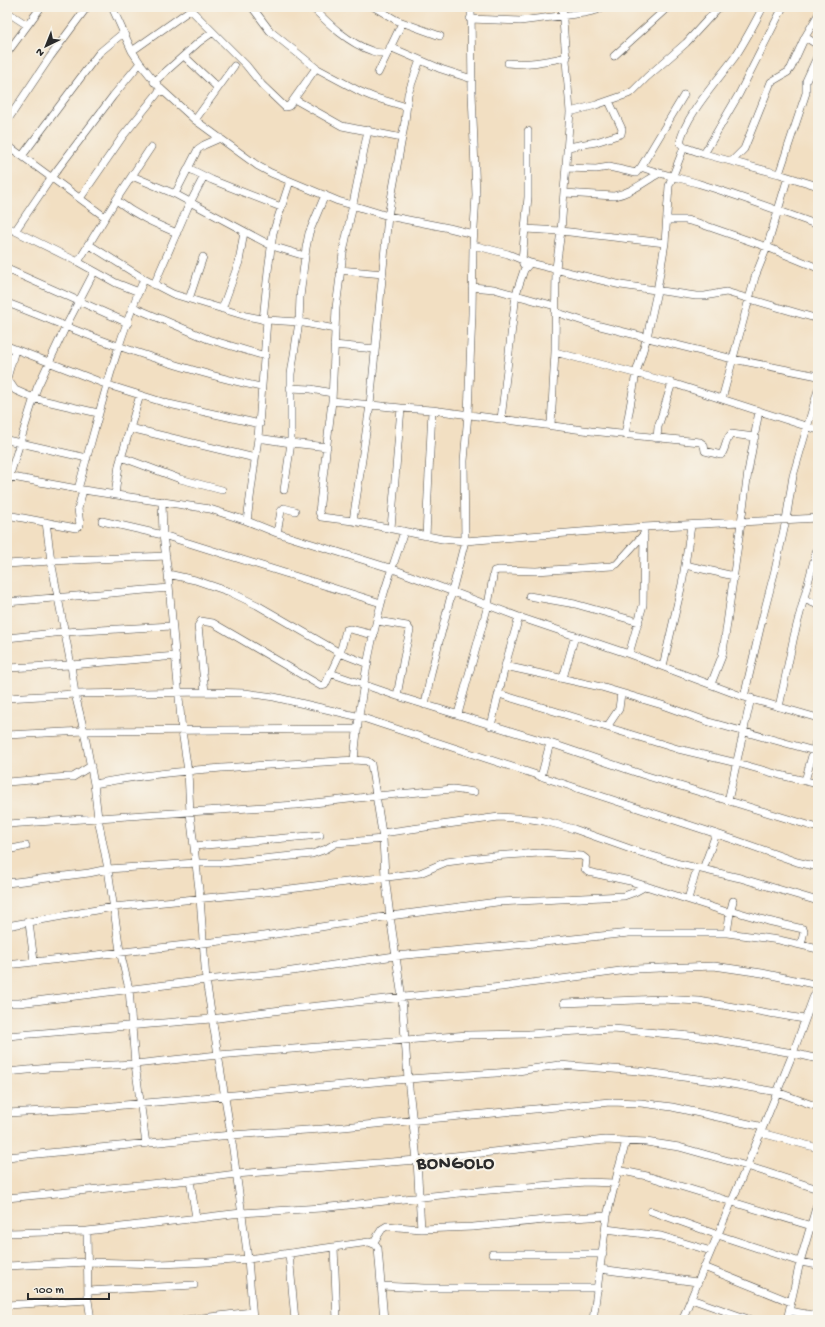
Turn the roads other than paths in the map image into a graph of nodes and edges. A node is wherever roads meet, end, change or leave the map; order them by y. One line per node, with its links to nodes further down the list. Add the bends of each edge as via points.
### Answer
1 (41, 7): 20 (street)
2 (87, 7): 49 (street, via 50,56)
3 (112, 7): 22 (street)
4 (252, 7): 37 (street, via 270,31)
5 (312, 7): 28 (street, via 349,39 373,52)
6 (374, 7): 19 (street)
7 (471, 7): 18 (street)
8 (562, 7): 17 (street)
9 (602, 7): 17 (street)
10 (668, 7): 31 (street)
11 (719, 7): 45 (street, via 686,43 637,88)
12 (763, 7): 57 (street, via 735,56 687,123 680,140)
13 (783, 7): 58 (street, via 739,94)
14 (192, 8): 21 (street); 27 (street)
15 (8, 15): 20 (street)
16 (818, 15): 24 (street)
17 (562, 17): 18 (street, via 520,21); 32 (street)
18 (470, 19): 39 (street)
19 (402, 23): 23 (street); 28 (street)
20 (26, 25): 26 (street)
21 (213, 32): 30 (street); 44 (street, via 246,65 262,86 284,106 289,106)
22 (123, 33): 27 (street); 59 (street, via 99,53)
23 (440, 36)
24 (805, 37): 25 (street); 60 (street, via 788,72 771,82 744,149)
25 (818, 45)
26 (8, 49)
27 (132, 50): 34 (street)
28 (389, 50): 33 (street); 38 (street)
29 (818, 55): 65 (street, via 806,81 806,93)
30 (184, 56): 40 (street); 41 (street)
31 (614, 56)
32 (567, 57): 35 (street, via 536,63); 47 (street)
33 (420, 60): 39 (street); 46 (street, via 408,94)
34 (140, 63): 40 (street); 70 (street)
35 (508, 63)
36 (234, 66): 41 (street)
37 (316, 68): 44 (street); 46 (street, via 361,92)
38 (378, 73)
39 (472, 79): 92 (street, via 476,195)
40 (154, 82): 42 (street)
41 (218, 88): 48 (street)
42 (161, 89): 48 (street); 76 (street, via 122,136)
43 (684, 95): 61 (street)
44 (294, 99): 50 (street, via 342,126)
45 (609, 101): 47 (street); 55 (street, via 622,129 620,134 596,142)
46 (407, 107): 53 (street)
47 (570, 112): 55 (street)
48 (195, 120): 52 (street)
49 (7, 121)
50 (368, 130): 53 (street); 79 (street)
51 (528, 131): 87 (street, via 528,197)
52 (220, 138): 62 (street, via 198,149); 71 (street, via 258,166)
53 (402, 138): 82 (street)
54 (7, 145): 59 (street)
55 (568, 146): 63 (street)
56 (151, 147): 67 (street)
57 (684, 147): 58 (street); 66 (street)
58 (704, 154): 60 (street)
59 (22, 156): 70 (street)
60 (732, 161): 65 (street)
61 (641, 167): 63 (street, via 635,173 610,167); 64 (street)
62 (188, 168): 68 (street); 74 (street)
63 (566, 168): 73 (street)
64 (658, 174): 66 (street); 73 (street, via 632,190 614,196)
65 (779, 174): 69 (street)
66 (672, 175): 81 (street); 84 (street)
67 (132, 176): 74 (street); 77 (street)
68 (204, 176): 78 (street); 80 (street)
69 (788, 177): 72 (street); 81 (street)
70 (52, 178): 76 (street); 88 (street)
71 (290, 181): 75 (street); 80 (street)
72 (817, 184)
73 (564, 193): 89 (street)
74 (175, 194): 78 (street)
75 (325, 195): 79 (street); 98 (street, via 309,233)
76 (80, 197): 83 (street)
77 (116, 200): 83 (street); 91 (street, via 138,216)
78 (191, 202): 90 (street); 91 (street)
79 (352, 205): 82 (street); 106 (street)
80 (281, 207): 96 (street)
81 (778, 210): 85 (street); 97 (street)
82 (388, 216): 92 (street); 109 (street)
83 (105, 217): 94 (street)
84 (667, 220): 93 (street); 97 (street, via 692,221)
85 (818, 225)
86 (7, 227): 88 (street)
87 (525, 229): 89 (street); 100 (street)
88 (15, 231): 101 (street)
89 (561, 231): 93 (street); 103 (street)
90 (244, 232): 96 (street); 121 (street, via 239,262)
91 (177, 234): 111 (street)
92 (473, 234): 95 (street)
93 (664, 243): 113 (street)
94 (88, 244): 101 (street); 110 (street)
95 (473, 245): 100 (street); 112 (street)
96 (272, 246): 98 (street); 124 (street)
97 (767, 247): 104 (street); 117 (street, via 755,277)
98 (305, 256): 125 (street)
99 (203, 257): 116 (street)
100 (522, 260): 102 (street); 107 (street)
101 (78, 262): 108 (street)
102 (530, 263): 103 (street); 107 (street)
103 (556, 268): 113 (street, via 621,285); 122 (street)
104 (818, 268)
105 (7, 269): 118 (street)
106 (340, 270): 109 (street); 128 (street)
107 (524, 270): 115 (street)
108 (94, 272): 114 (street); 118 (street)
109 (383, 274): 133 (street)
110 (144, 279): 111 (street); 114 (street)
111 (154, 285): 116 (street)
112 (472, 287): 115 (street, via 489,287); 158 (street)
113 (657, 291): 117 (street, via 696,296 726,292); 129 (street)
114 (139, 292): 120 (street)
115 (516, 294): 122 (street); 159 (street)
116 (188, 299): 121 (street)
117 (750, 299): 123 (street); 137 (street)
118 (79, 301): 126 (street); 127 (street)
119 (7, 303): 127 (street)
120 (133, 308): 126 (street); 136 (street, via 208,338)
121 (222, 309): 124 (street)
122 (555, 309): 129 (street, via 592,324); 135 (street)
123 (818, 319)
124 (265, 320): 125 (street); 136 (street)
125 (299, 322): 128 (street); 146 (street)
126 (128, 323): 132 (street)
127 (66, 326): 132 (street); 138 (street)
128 (335, 329): 130 (street)
129 (647, 337): 137 (street); 139 (street)
130 (334, 345): 133 (street); 148 (street)
131 (7, 346): 134 (street)
132 (120, 347): 144 (street); 145 (street, via 196,372)
133 (375, 349): 153 (street)
134 (15, 350): 138 (street); 141 (street)
135 (555, 352): 139 (street); 161 (street)
136 (265, 356): 145 (street)
137 (733, 359): 140 (street); 151 (street)
138 (48, 363): 144 (street); 150 (street)
139 (636, 373): 143 (street); 165 (street)
140 (818, 376)
141 (7, 378)
142 (7, 382): 150 (street, via 15,390)
143 (672, 383): 151 (street); 168 (street, via 661,414)
144 (108, 385): 149 (street); 157 (street)
145 (261, 387): 160 (street)
146 (290, 388): 148 (street); 171 (street)
147 (818, 390): 162 (street)
148 (332, 393): 152 (street)
149 (140, 395): 160 (street); 163 (street)
150 (33, 398): 157 (street); 170 (street)
151 (722, 399): 156 (street)
152 (332, 401): 153 (street); 172 (street)
153 (370, 405): 154 (street); 189 (street)
154 (401, 408): 155 (street); 193 (street)
155 (432, 410): 158 (street); 198 (street)
156 (759, 411): 162 (street); 166 (street)
157 (98, 413): 174 (street)
158 (468, 414): 159 (street); 199 (street, via 464,462)
159 (501, 419): 161 (street)
160 (260, 424): 167 (street)
161 (551, 425): 165 (street)
162 (808, 427): 164 (street); 186 (street, via 793,476)
163 (130, 428): 173 (street); 175 (street)
164 (818, 430)
165 (625, 435): 168 (street)
166 (754, 437): 168 (street, via 731,434 721,455 705,451 702,443); 191 (street)
167 (258, 438): 171 (street); 175 (street)
168 (657, 438)
169 (7, 440): 170 (street)
170 (20, 443): 174 (street); 176 (street)
171 (291, 443): 172 (street); 180 (street)
172 (327, 447): 189 (street, via 319,514 323,518)
173 (121, 457): 179 (street, via 180,479); 181 (street)
174 (87, 458): 178 (street)
175 (255, 458): 188 (street)
176 (8, 476): 177 (street); 178 (street)
177 (7, 484)
178 (80, 489): 181 (street); 190 (street, via 78,527)
179 (222, 490)
180 (284, 490)
181 (115, 494): 182 (street)
182 (162, 501): 188 (street, via 210,509); 197 (street)
183 (295, 511): 196 (street, via 284,508 281,511)
184 (7, 515): 190 (street)
185 (818, 518): 186 (street)
186 (786, 520): 191 (street); 243 (street, via 762,620)
187 (102, 521): 197 (street)
188 (247, 521): 196 (street)
189 (353, 521): 193 (street)
190 (46, 522): 202 (street)
191 (741, 522): 192 (street); 207 (street)
192 (691, 526): 194 (street); 204 (street)
193 (390, 528): 195 (street)
194 (644, 530): 199 (street); 215 (street, via 612,566 536,571 496,570 493,573); 219 (street, via 644,594)
195 (404, 532): 198 (street); 205 (street)
196 (277, 533): 205 (street)
197 (163, 535): 201 (street); 214 (street)
198 (426, 536): 199 (street)
199 (465, 541): 209 (street)
200 (818, 545): 212 (street)
201 (166, 556): 202 (street); 206 (street)
202 (50, 561): 203 (street); 211 (street)
203 (7, 564)
204 (685, 565): 207 (street); 231 (street)
205 (392, 570): 209 (street); 214 (street)
206 (168, 574): 208 (street); 225 (street, via 195,580 244,598)
207 (734, 576): 236 (street, via 722,656)
208 (169, 588): 211 (street); 220 (street)
209 (452, 592): 215 (street); 245 (street)
210 (529, 596): 219 (street, via 575,604)
211 (57, 598): 213 (street); 221 (street)
212 (804, 599): 216 (street); 246 (street)
213 (7, 602)
214 (381, 603): 218 (street)
215 (488, 605): 217 (street); 247 (street)
216 (818, 605)
217 (519, 617): 223 (street); 230 (street)
218 (377, 621): 222 (street); 242 (street, via 407,626 410,630)
219 (639, 622): 226 (street)
220 (172, 626): 221 (street); 227 (street)
221 (64, 632): 224 (street); 229 (street)
222 (374, 635): 225 (street, via 348,628); 228 (street)
223 (575, 636): 226 (street); 234 (street)
224 (7, 638)
225 (340, 653): 228 (street); 233 (street)
226 (629, 654): 231 (street)
227 (176, 656): 229 (street); 237 (street)
228 (368, 664): 235 (street)
229 (71, 665): 232 (street); 240 (street)
230 (505, 666): 234 (street); 241 (street)
231 (664, 666): 236 (street)
232 (7, 668)
233 (330, 673): 235 (street); 238 (street, via 325,685 322,686 204,620 198,626)
234 (564, 678): 239 (street)
235 (364, 684): 242 (street); 248 (street)
236 (711, 684): 243 (street)
237 (179, 692): 238 (street); 240 (street); 254 (street)
238 (205, 692): 248 (street, via 245,693)
239 (621, 693): 251 (street, via 619,709); 255 (street)
240 (75, 694): 244 (street); 253 (street)
241 (499, 694): 250 (street); 251 (street)
242 (397, 696): 245 (street)
243 (748, 697): 246 (street); 255 (street)
244 (7, 698)
245 (425, 705): 247 (street)
246 (779, 707): 249 (street)
247 (458, 714): 250 (street)
248 (360, 717): 252 (street); 264 (street)
249 (818, 718)
250 (491, 726): 258 (street)
251 (607, 727): 261 (street, via 678,749)
252 (357, 729): 254 (street); 260 (street)
253 (84, 731): 254 (street); 257 (street); 262 (street)
254 (182, 731): 263 (street)
255 (744, 732): 259 (street); 261 (street)
256 (818, 734): 259 (street)
257 (7, 735)
258 (550, 743): 264 (street); 271 (street)
259 (816, 751): 265 (street)
260 (354, 760): 263 (street); 270 (street, via 367,761 371,764)
261 (737, 763): 265 (street); 271 (street)
262 (91, 766): 266 (street, via 68,778); 267 (street)
263 (188, 771): 267 (street, via 131,776); 272 (street)
264 (542, 777): 276 (street)
265 (805, 781): 268 (street)
266 (7, 782)
267 (94, 784): 273 (street)
268 (818, 784)
269 (474, 792): 270 (street, via 453,789)
270 (376, 796): 272 (street); 278 (street)
271 (728, 801): 275 (street)
272 (190, 813): 273 (street); 280 (street)
273 (98, 818): 274 (street); 285 (street)
274 (7, 824)
275 (818, 828)
276 (716, 834): 283 (street); 284 (street)
277 (320, 835): 280 (street)
278 (382, 836): 282 (street, via 336,843 312,854 223,863); 284 (street, via 499,817 530,819); 286 (street)
279 (26, 846): 281 (street)
280 (194, 846): 282 (street)
281 (7, 850)
282 (196, 863): 285 (street); 289 (street)
283 (818, 867)
284 (700, 868): 290 (street); 292 (street)
285 (108, 869): 287 (street); 293 (street)
286 (385, 876): 288 (street, via 425,872 442,864 465,860 524,854 556,854 584,857 585,870 588,872); 289 (street); 295 (street)
287 (7, 883)
288 (646, 886): 290 (street); 295 (street, via 624,896 497,902)
289 (200, 898): 293 (street); 299 (street)
290 (688, 899): 294 (street)
291 (733, 901): 294 (street)
292 (818, 901)
293 (113, 907): 296 (street); 302 (street)
294 (730, 911): 298 (street); 300 (street, via 800,927 804,931)
295 (390, 916): 299 (street, via 258,937); 303 (street)
296 (29, 923): 297 (street); 304 (street)
297 (7, 926)
298 (727, 933): 300 (street); 303 (street, via 629,933)
299 (203, 942): 302 (street); 306 (street)
300 (801, 945): 301 (street)
301 (818, 949)
302 (120, 951): 304 (street); 308 (street)
303 (395, 956): 306 (street, via 285,972); 310 (street)
304 (34, 961): 305 (street)
305 (7, 965)
306 (206, 980): 308 (street); 313 (street)
307 (818, 985): 310 (street, via 735,968 700,966 635,969)
308 (129, 989): 312 (street); 315 (street)
309 (818, 989): 314 (street)
310 (402, 998): 313 (street); 317 (street)
311 (564, 1002): 314 (street, via 661,999 699,1001)
312 (7, 1003)
313 (211, 1019): 315 (street); 319 (street)
314 (804, 1019): 318 (street)
315 (132, 1026): 316 (street); 321 (street)
316 (7, 1036)
317 (406, 1040): 318 (street, via 468,1035 626,1030 701,1037); 319 (street); 323 (street)
318 (793, 1053): 320 (street); 324 (street)
319 (218, 1055): 321 (street); 325 (street)
320 (818, 1059)
321 (135, 1064): 322 (street); 326 (street)
322 (7, 1072)
323 (408, 1079): 324 (street, via 512,1072 559,1065 639,1071); 325 (street); 329 (street)
324 (777, 1092): 327 (street); 330 (street)
325 (224, 1096): 326 (street); 331 (street)
326 (140, 1104): 328 (street); 333 (street)
327 (818, 1107)
328 (7, 1113)
329 (413, 1120): 330 (street, via 610,1102 672,1107); 331 (street); 336 (street)
330 (762, 1130): 334 (street); 337 (street)
331 (231, 1135): 333 (street); 339 (street)
332 (626, 1141): 336 (street, via 605,1140); 337 (street, via 680,1147); 338 (street)
333 (146, 1144): 335 (street)
334 (818, 1148)
335 (7, 1157)
336 (417, 1160): 339 (street); 344 (street)
337 (747, 1166): 342 (street); 346 (street)
338 (618, 1170): 341 (street); 346 (street, via 647,1176)
339 (236, 1174): 340 (street); 348 (street)
340 (190, 1180): 343 (street); 350 (street)
341 (615, 1183): 344 (street, via 586,1182); 349 (street)
342 (818, 1189)
343 (7, 1198)
344 (419, 1198): 348 (street); 352 (street)
345 (818, 1201): 351 (street)
346 (731, 1202): 351 (street); 356 (street)
347 (651, 1211): 356 (street)
348 (241, 1213): 350 (street); 363 (street)
349 (607, 1216): 352 (street); 353 (street)
350 (196, 1218): 354 (street)
351 (814, 1227): 365 (street)
352 (421, 1229): 357 (street, via 387,1226)
353 (606, 1229): 359 (street, via 661,1236); 362 (street)
354 (87, 1231): 355 (street); 364 (street)
355 (7, 1234)
356 (718, 1235): 359 (street); 365 (street)
357 (373, 1243): 358 (street); 372 (street, via 378,1248)
358 (334, 1247): 360 (street); 386 (street)
359 (711, 1251): 368 (street)
360 (288, 1254): 363 (street); 385 (street)
361 (492, 1254): 362 (street)
362 (602, 1254): 369 (street)
363 (248, 1259): 364 (street, via 160,1264); 380 (street)
364 (88, 1262): 366 (street); 374 (street)
365 (800, 1262): 367 (street); 377 (street)
366 (7, 1266)
367 (818, 1266)
368 (704, 1267): 370 (street); 377 (street)
369 (600, 1269): 370 (street); 373 (street)
370 (697, 1282): 375 (street)
371 (194, 1286): 374 (street)
372 (381, 1286): 373 (street); 387 (street)
373 (598, 1288): 388 (street)
374 (88, 1291): 376 (street)
375 (691, 1299): 389 (street); 390 (street)
376 (88, 1300): 378 (street); 382 (street)
377 (791, 1302): 379 (street)
378 (7, 1306)
379 (789, 1311): 381 (street); 391 (street)
380 (252, 1312): 383 (street); 384 (street)
381 (818, 1316)
382 (91, 1320)
383 (185, 1320)
384 (253, 1320)
385 (295, 1320)
386 (337, 1320)
387 (384, 1320)
388 (593, 1320)
389 (682, 1320)
390 (751, 1320)
391 (787, 1320)

